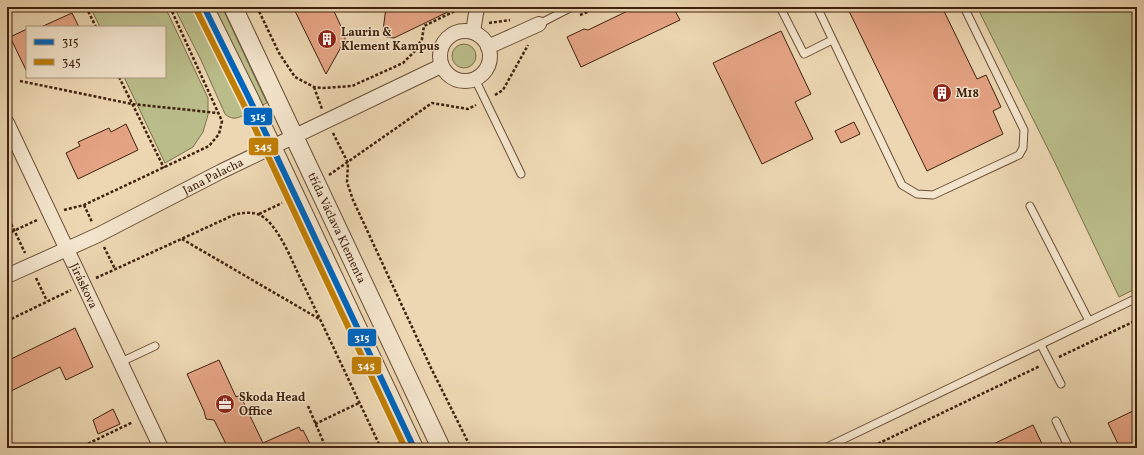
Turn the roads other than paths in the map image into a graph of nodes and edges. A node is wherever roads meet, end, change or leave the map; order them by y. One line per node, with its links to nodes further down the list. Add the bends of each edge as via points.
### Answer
1 (204, 7): 16 (street, třída Václava Klementa)
2 (233, 7): 15 (street, třída Václava Klementa)
3 (572, 7): 8 (lane)
4 (780, 7): 10 (lane, via 804,54)
5 (817, 7): 10 (lane)
6 (964, 7): 10 (lane, via 1024,130 1023,148 1019,155 933,195 917,194 902,185)
7 (477, 12): 9 (street)
8 (539, 24): 11 (street)
9 (473, 32): 11 (street); 12 (street, via 456,33 443,43 439,58)
10 (832, 40)
11 (488, 48): 13 (street, via 489,63 481,76)
12 (441, 66): 13 (street, via 451,78 458,81); 15 (street, Jana Palacha)
13 (475, 79): 17 (lane)
14 (7, 123): 19 (street, Jiráskova)
15 (293, 136): 16 (street, Jana Palacha); 30 (street, třída Václava Klementa)
16 (271, 147): 19 (street, Jana Palacha); 29 (street, třída Václava Klementa)
17 (521, 174)
18 (1030, 206): 22 (lane)
19 (66, 249): 20 (street, Jana Palacha); 25 (street, Jiráskova)
20 (7, 276)
21 (1137, 298): 22 (lane)
22 (1089, 321): 23 (lane)
23 (1041, 345): 26 (lane); 31 (lane)
24 (155, 346): 25 (lane)
25 (121, 362): 28 (street, Jiráskova)
26 (1061, 384)
27 (1056, 421): 32 (lane)
28 (161, 448)
29 (414, 448)
30 (441, 448)
31 (825, 448)
32 (1069, 448)

